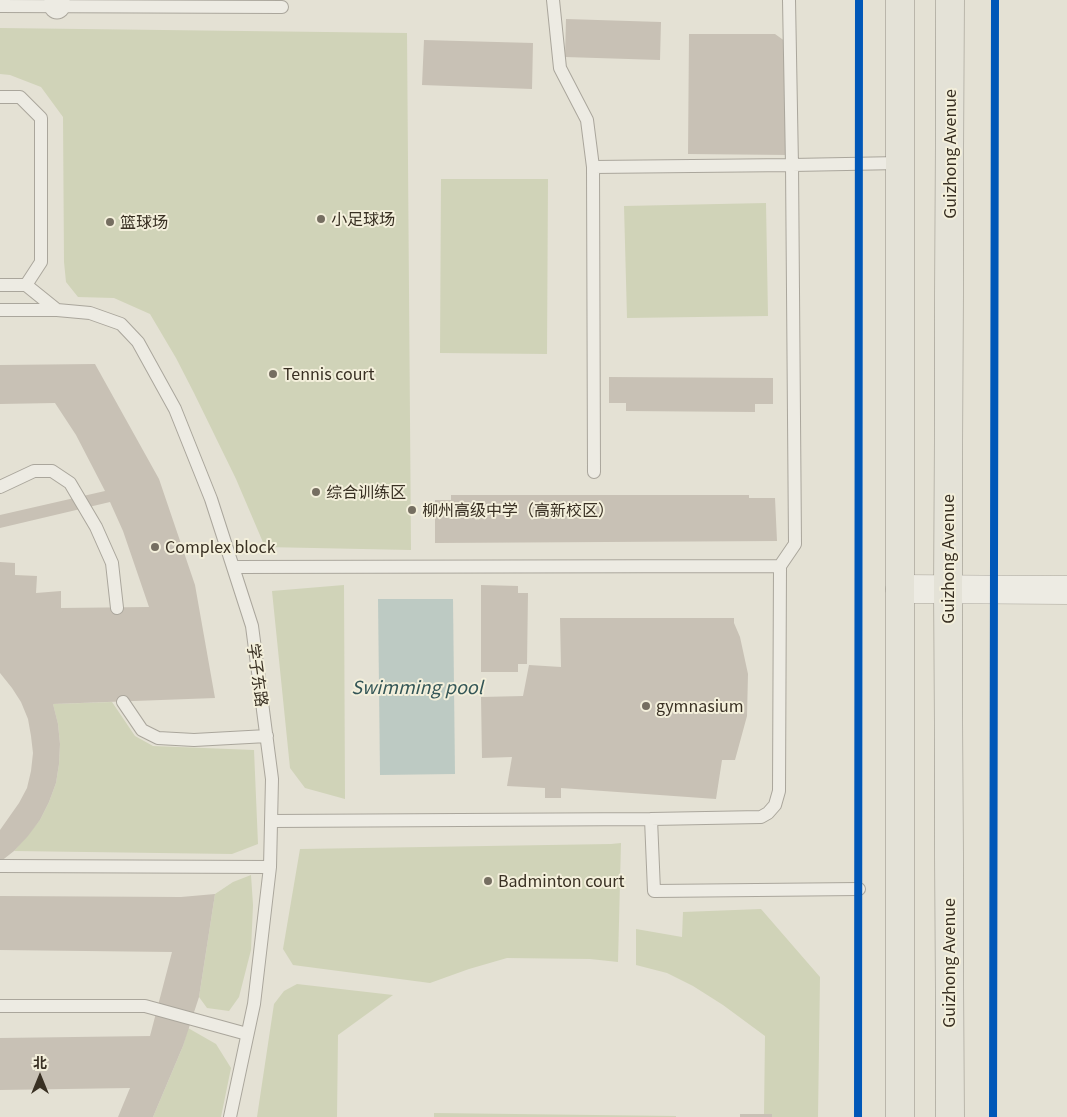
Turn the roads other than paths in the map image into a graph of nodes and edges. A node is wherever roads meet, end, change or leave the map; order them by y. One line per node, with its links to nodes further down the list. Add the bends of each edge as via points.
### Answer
1 (553, 0): 11 (lane, via 560,68 588,120)
2 (789, 0): 10 (lane)
3 (900, 0): 9 (main road)
4 (950, 0): 21 (main road, Guizhong Avenue)
5 (57, 3): 6 (lane); 7 (lane)
6 (0, 6)
7 (282, 7)
8 (0, 97): 13 (lane, via 20,97 41,118 41,262)
9 (900, 163): 10 (lane); 20 (main road)
10 (792, 165): 11 (lane); 18 (lane, via 795,544)
11 (593, 166): 16 (lane)
12 (0, 285): 13 (lane)
13 (26, 285): 15 (lane)
14 (0, 310): 15 (lane, 学子东路)
15 (57, 310): 19 (lane, 学子东路, via 90,313 121,324 138,342 175,409)
16 (594, 472)
17 (0, 487): 23 (lane, via 34,471 52,471 70,483 96,527 112,563)
18 (780, 566): 19 (lane); 26 (lane, via 779,791 775,805 761,817)
19 (234, 567): 25 (lane, 学子东路, via 252,626)
20 (900, 589): 21 (street); 34 (main road)
21 (948, 590): 22 (street); 35 (main road, Guizhong Avenue)
22 (1067, 590)
23 (118, 608)
24 (123, 702): 25 (lane, via 142,730 158,738 194,740)
25 (267, 736): 27 (lane, 学子东路)
26 (651, 820): 27 (lane); 30 (lane, via 654,891)
27 (272, 821): 29 (lane, 学子东路)
28 (0, 866): 29 (lane)
29 (270, 867): 32 (lane, 学子东路, via 260,958)
30 (859, 889)
31 (0, 1006): 32 (lane, via 145,1006)
32 (247, 1034): 33 (lane, 学子东路)
33 (230, 1117)
34 (900, 1117)
35 (950, 1117)

